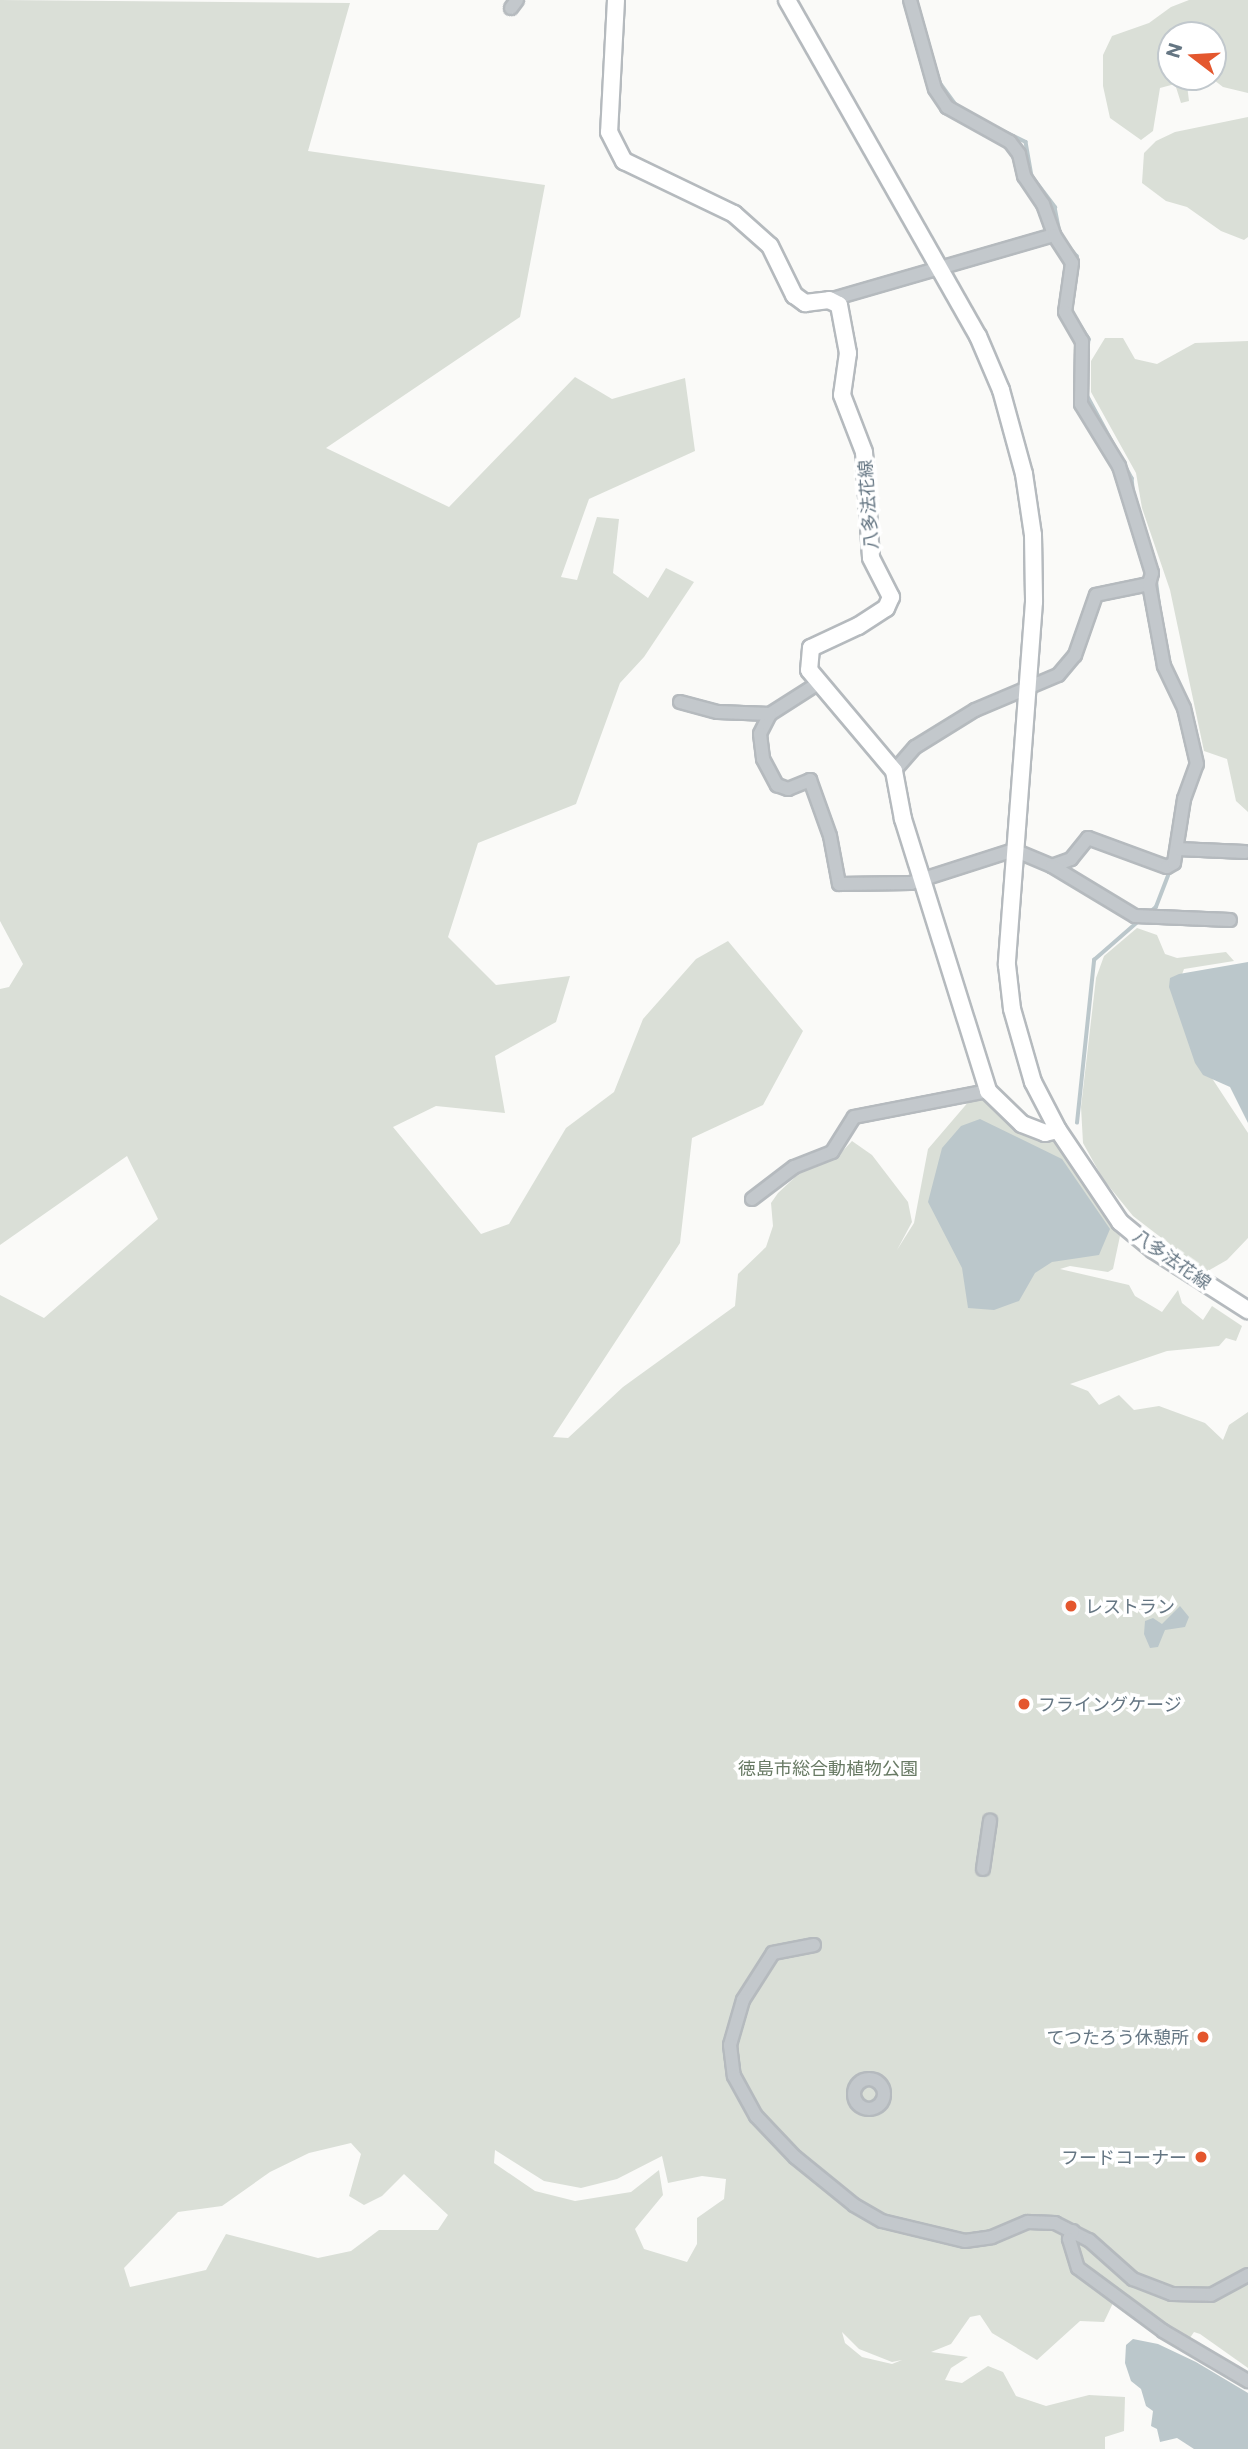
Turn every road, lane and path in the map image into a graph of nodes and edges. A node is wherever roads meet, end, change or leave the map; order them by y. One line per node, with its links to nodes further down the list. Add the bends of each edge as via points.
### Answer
1 (617, 0): 6 (main road, via 609,132 624,161 734,214 770,246 794,295 805,303)
2 (787, 0): 5 (main road, 八多法花線)
3 (910, 0): 4 (street, via 935,89 947,107 1010,142 1020,154 1024,176 1043,204)
4 (1054, 234): 5 (street); 7 (street, via 1072,263 1065,312 1082,341 1082,404 1119,466 1152,573)
5 (940, 266): 6 (street); 9 (main road, 八多法花線, via 1001,390 1024,474 1033,562)
6 (829, 300): 8 (main road, 八多法花線, via 839,305 848,353 842,394 864,452 871,558 891,597 886,608 858,626 811,648 809,670)
7 (1149, 584): 9 (street, via 1096,595 1075,655 1058,676); 13 (street, via 1164,666 1184,708 1197,764 1184,799)
8 (817, 684): 11 (street); 12 (main road)
9 (1029, 689): 12 (street, via 975,710 926,740); 14 (main road, 八多法花線)
10 (680, 702): 11 (street, via 718,712)
11 (770, 714): 17 (street, via 760,734 763,759 777,785 788,789 810,780 830,836 839,884)
12 (894, 771): 17 (main road, via 903,819)
13 (1178, 849): 15 (street); 16 (street, via 1174,863 1167,867 1088,838 1071,859)
14 (1014, 850): 16 (street); 17 (street); 20 (main road, 八多法花線, via 1007,965 1012,1009 1033,1082)
15 (1245, 852)
16 (1052, 866): 18 (street, via 1135,916)
17 (924, 880): 19 (main road)
18 (1230, 920)
19 (988, 1091): 20 (main road, via 1022,1124 1045,1133); 21 (street, via 854,1117 832,1152 794,1167)
20 (1058, 1130): 22 (main road, 八多法花線, via 1120,1222 1154,1250)
21 (752, 1199)
22 (1248, 1310)
23 (990, 1821): 24 (street)
24 (983, 1869)
25 (814, 1945): 26 (street, via 774,1953 734,2022 730,2045 734,2076 756,2116 816,2176 882,2221 965,2241 1041,2220)
26 (1073, 2231): 27 (street, via 1133,2279 1172,2294 1212,2295); 28 (street, via 1069,2239 1078,2268 1163,2331)
27 (1248, 2275)
28 (1248, 2381)

